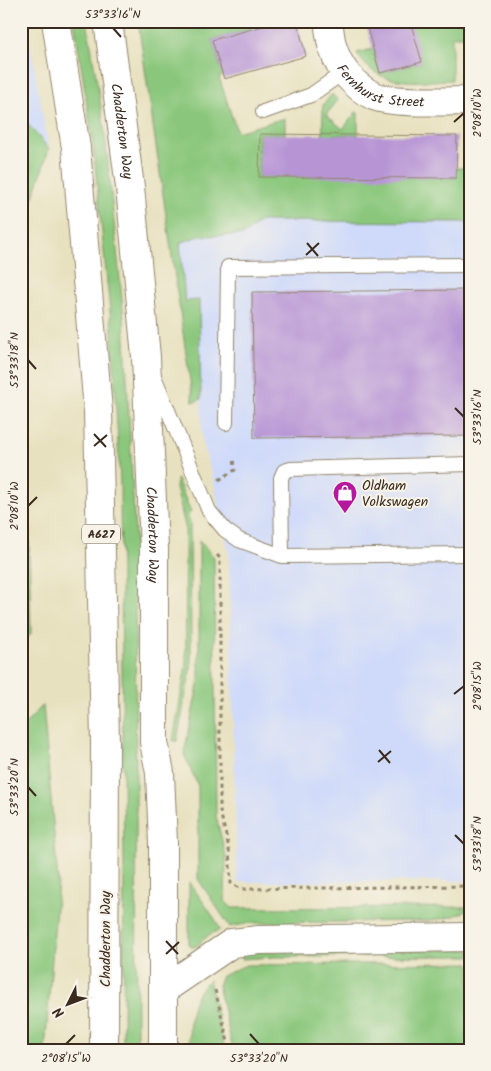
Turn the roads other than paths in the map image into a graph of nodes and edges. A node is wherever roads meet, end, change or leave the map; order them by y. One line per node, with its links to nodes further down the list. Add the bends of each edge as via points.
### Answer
1 (56, 21): 15 (main road, Chadderton Way / A627, via 76,148 98,411 105,741)
2 (108, 21): 8 (main road, Chadderton Way, via 130,187)
3 (328, 21): 4 (main road, Fernhurst Street, via 334,51)
4 (344, 72): 5 (main road, Fernhurst Street, via 375,96 396,100); 6 (lane, via 311,95)
5 (470, 101)
6 (263, 112)
7 (470, 266): 9 (lane, via 228,268)
8 (146, 357): 12 (lane, via 213,518 239,540); 14 (main road, Chadderton Way, via 154,549 154,742 160,773 163,843)
9 (226, 424)
10 (470, 464): 12 (lane, via 291,468 284,471 281,478)
11 (470, 554): 12 (lane)
12 (282, 556)
13 (470, 937): 14 (main road, via 232,943)
14 (163, 990): 16 (main road, Chadderton Way)
15 (104, 1050)
16 (163, 1050)

